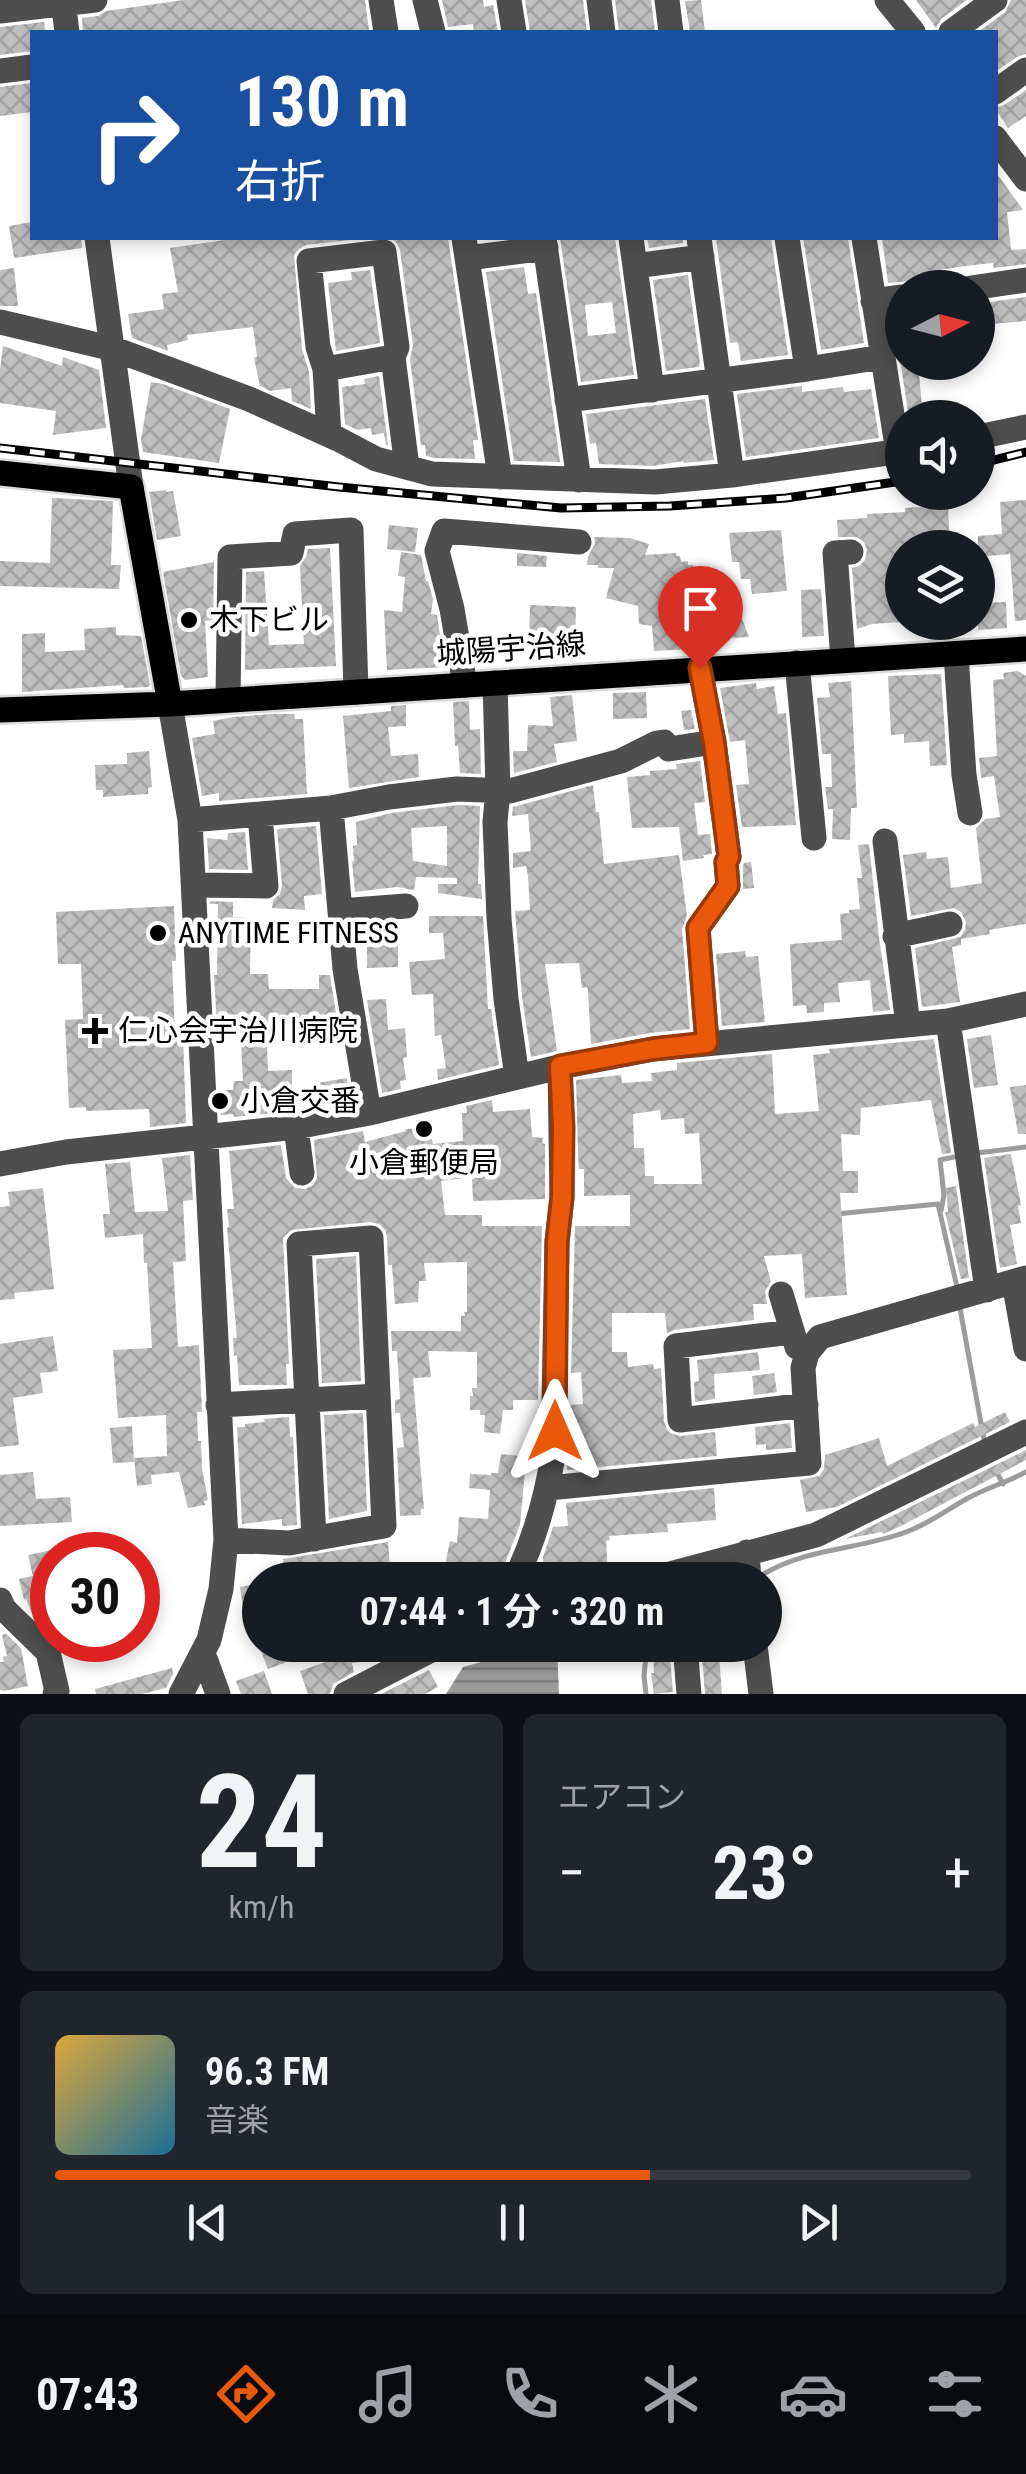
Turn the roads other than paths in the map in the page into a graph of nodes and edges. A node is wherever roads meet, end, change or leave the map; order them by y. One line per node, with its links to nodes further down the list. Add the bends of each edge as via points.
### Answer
1 (95, 0): 9 (street)
2 (382, 0): 12 (street)
3 (425, 0): 13 (street)
4 (509, 0): 14 (street)
5 (599, 0): 15 (street)
6 (667, 0): 16 (street)
7 (887, 0): 17 (street)
8 (995, 0): 18 (street)
9 (63, 2): 10 (street); 11 (street)
10 (0, 12)
11 (68, 30)
12 (386, 30)
13 (432, 30)
14 (514, 30)
15 (604, 30)
16 (672, 30)
17 (912, 30)
18 (954, 30)
19 (30, 67): 21 (street)
20 (1026, 70): 22 (street)
21 (0, 72)
22 (998, 90)
23 (998, 144): 24 (street)
24 (1012, 170)
25 (97, 240): 38 (street)
26 (631, 240): 32 (street)
27 (787, 240): 42 (street)
28 (864, 240): 36 (street)
29 (545, 243): 31 (street); 45 (street)
30 (700, 247): 32 (street); 43 (street)
31 (465, 248): 54 (street)
32 (635, 266): 44 (street)
33 (1026, 280): 34 (street)
34 (995, 285)
35 (885, 299): 36 (street)
36 (873, 301): 40 (street)
37 (0, 322): 38 (street)
38 (114, 349): 49 (street); 56 (street)
39 (393, 357): 41 (street); 41 (street, via 384,252 309,261); 51 (street)
40 (882, 357): 42 (street); 46 (street)
41 (325, 368): 49 (street)
42 (807, 369): 43 (street)
43 (719, 381): 44 (street); 53 (street)
44 (652, 390): 45 (street)
45 (567, 400): 55 (street)
46 (890, 400)
47 (1026, 427): 48 (street)
48 (995, 433)
49 (330, 435): 51 (street)
50 (885, 454): 53 (street)
51 (407, 468): 54 (street)
52 (0, 473): 56 (main road)
53 (732, 475): 55 (street)
54 (500, 477): 55 (street)
55 (579, 480)
56 (131, 487): 68 (main road)
57 (579, 542): 65 (street, via 444,531 437,551)
58 (851, 552): 61 (street, via 835,553)
59 (1026, 649): 60 (main road, 城陽宇治線)
60 (956, 654): 61 (main road, 城陽宇治線); 73 (street)
61 (843, 660): 62 (main road, 城陽宇治線)
62 (797, 663): 63 (main road, 城陽宇治線); 76 (street)
63 (700, 668): 64 (main road, 城陽宇治線); 70 (street)
64 (495, 683): 65 (main road, 城陽宇治線); 71 (street)
65 (465, 685): 66 (main road, 城陽宇治線)
66 (356, 692): 67 (main road, 城陽宇治線); 67 (street, via 351,530 295,534 291,553 230,558)
67 (228, 698): 68 (main road, 城陽宇治線)
68 (170, 704): 69 (main road, 城陽宇治線); 75 (street)
69 (0, 710)
70 (714, 742): 71 (street, via 669,748 657,743 621,761); 86 (street, via 729,857 728,886 698,928)
71 (498, 790): 72 (street, via 457,789); 88 (street, via 499,918)
72 (331, 808): 74 (street); 80 (street)
73 (970, 813)
74 (260, 815): 75 (street); 78 (street, via 266,886)
75 (190, 820): 78 (street)
76 (814, 838)
77 (885, 841): 82 (street)
78 (194, 885): 91 (street)
79 (406, 906): 80 (street)
80 (340, 910): 89 (street)
81 (950, 924): 82 (street)
82 (895, 936): 85 (street)
83 (1026, 1004): 84 (street)
84 (948, 1021): 85 (street); 96 (street)
85 (908, 1024): 86 (street)
86 (707, 1043): 87 (street)
87 (560, 1066): 88 (street); 105 (street, via 562,1197)
88 (517, 1078): 89 (street)
89 (369, 1113): 90 (street)
90 (296, 1127): 91 (street); 93 (street)
91 (205, 1138): 92 (street); 102 (street)
92 (0, 1164)
93 (302, 1174)
94 (1020, 1280): 96 (street); 98 (street)
95 (781, 1294): 97 (street)
96 (968, 1295): 99 (street, via 820,1337)
97 (792, 1332): 99 (street); 103 (street, via 676,1346 680,1420)
98 (1026, 1349)
99 (805, 1360): 103 (street)
100 (378, 1396): 101 (street); 101 (street, via 371,1238 299,1244); 106 (street, via 384,1526)
101 (307, 1400): 102 (street); 106 (street)
102 (218, 1405): 107 (street)
103 (806, 1405): 105 (street, via 809,1463)
104 (1026, 1432): 108 (street, via 816,1534)
105 (548, 1488): 109 (street)
106 (314, 1539): 107 (street)
107 (226, 1540): 113 (street, via 221,1589)
108 (747, 1552): 110 (street); 111 (street)
109 (524, 1562)
110 (711, 1562)
111 (748, 1562)
112 (0, 1600): 117 (street, via 48,1652)
113 (202, 1653): 118 (street); 119 (street)
114 (407, 1662): 120 (street)
115 (687, 1662): 121 (street)
116 (757, 1662): 122 (street)
117 (55, 1694)
118 (181, 1694)
119 (218, 1694)
120 (346, 1694)
121 (689, 1694)
122 (761, 1694)

